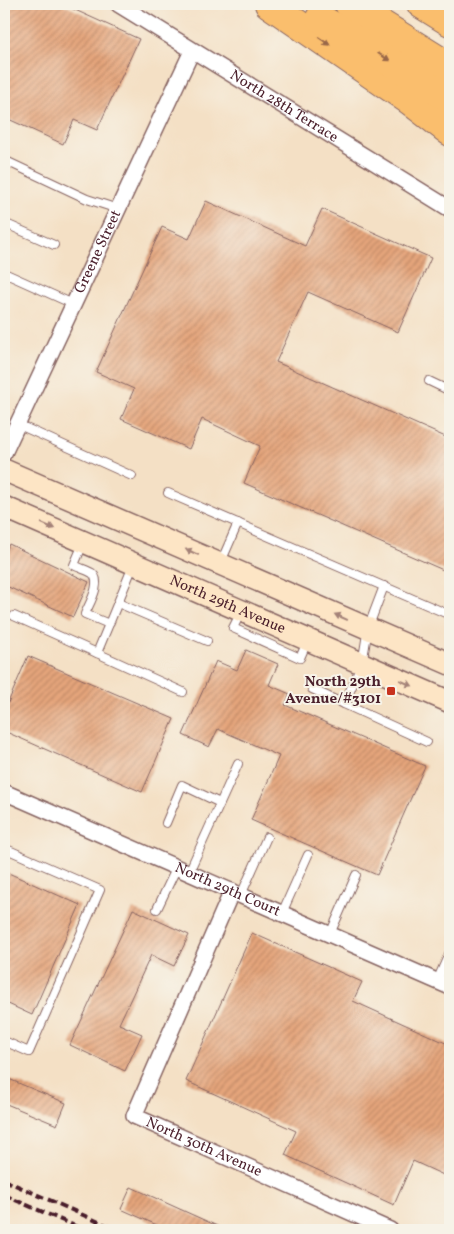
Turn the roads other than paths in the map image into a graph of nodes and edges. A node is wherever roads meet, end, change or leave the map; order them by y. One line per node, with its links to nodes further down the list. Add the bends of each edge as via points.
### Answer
1 (118, 4): 7 (street, North 28th Terrace)
2 (269, 4): 10 (highway, one-way to 10)
3 (298, 4): 9 (highway, one-way to 9)
4 (349, 4): 8 (highway)
5 (421, 4): 6 (highway)
6 (450, 22)
7 (192, 51): 12 (street, Greene Street); 13 (street, North 28th Terrace)
8 (450, 67)
9 (450, 99)
10 (450, 132)
11 (4, 160): 12 (lane, via 87,199)
12 (118, 209): 17 (street, Greene Street)
13 (450, 209)
14 (4, 222): 15 (lane)
15 (54, 245)
16 (4, 273): 17 (lane)
17 (73, 304): 20 (street, Greene Street)
18 (429, 381): 19 (lane)
19 (450, 391)
20 (17, 424): 21 (street, Greene Street); 23 (lane)
21 (4, 453)
22 (4, 470): 29 (street, one-way to 22)
23 (132, 476)
24 (168, 493): 26 (lane)
25 (4, 507): 27 (street, North 29th Avenue, one-way to 27)
26 (238, 523): 29 (lane); 30 (lane)
27 (84, 542): 28 (street, North 29th Avenue); 34 (lane, via 74,565 92,573 97,584 85,614)
28 (134, 564): 31 (lane); 38 (street, North 29th Avenue)
29 (220, 564): 35 (street, one-way to 29)
30 (384, 586): 32 (lane); 35 (lane)
31 (118, 603): 34 (lane); 36 (lane)
32 (450, 615)
33 (14, 616): 37 (lane)
34 (109, 624): 37 (lane)
35 (368, 628): 38 (lane); 39 (street)
36 (207, 641)
37 (97, 652): 41 (lane)
38 (362, 664): 42 (street, North 29th Avenue, one-way to 42); 43 (lane)
39 (450, 664)
40 (312, 689): 43 (lane)
41 (183, 692)
42 (450, 702)
43 (344, 704): 44 (lane)
44 (428, 742)
45 (238, 764): 47 (lane)
46 (4, 792): 52 (street, North 29th Court)
47 (220, 803): 48 (lane, via 182,786); 52 (lane)
48 (166, 823)
49 (267, 837): 54 (lane)
50 (4, 848): 60 (lane, via 100,890 29,1052)
51 (308, 855): 56 (lane)
52 (183, 870): 54 (street, North 29th Court); 55 (lane)
53 (356, 875): 57 (lane)
54 (236, 893): 56 (street, North 29th Court); 61 (street, North 30th Avenue, via 134,1116)
55 (157, 909)
56 (282, 913): 57 (street, North 29th Court)
57 (330, 934): 59 (street, North 29th Court)
58 (450, 952): 59 (lane)
59 (444, 984)
60 (4, 1041)
61 (390, 1230)

